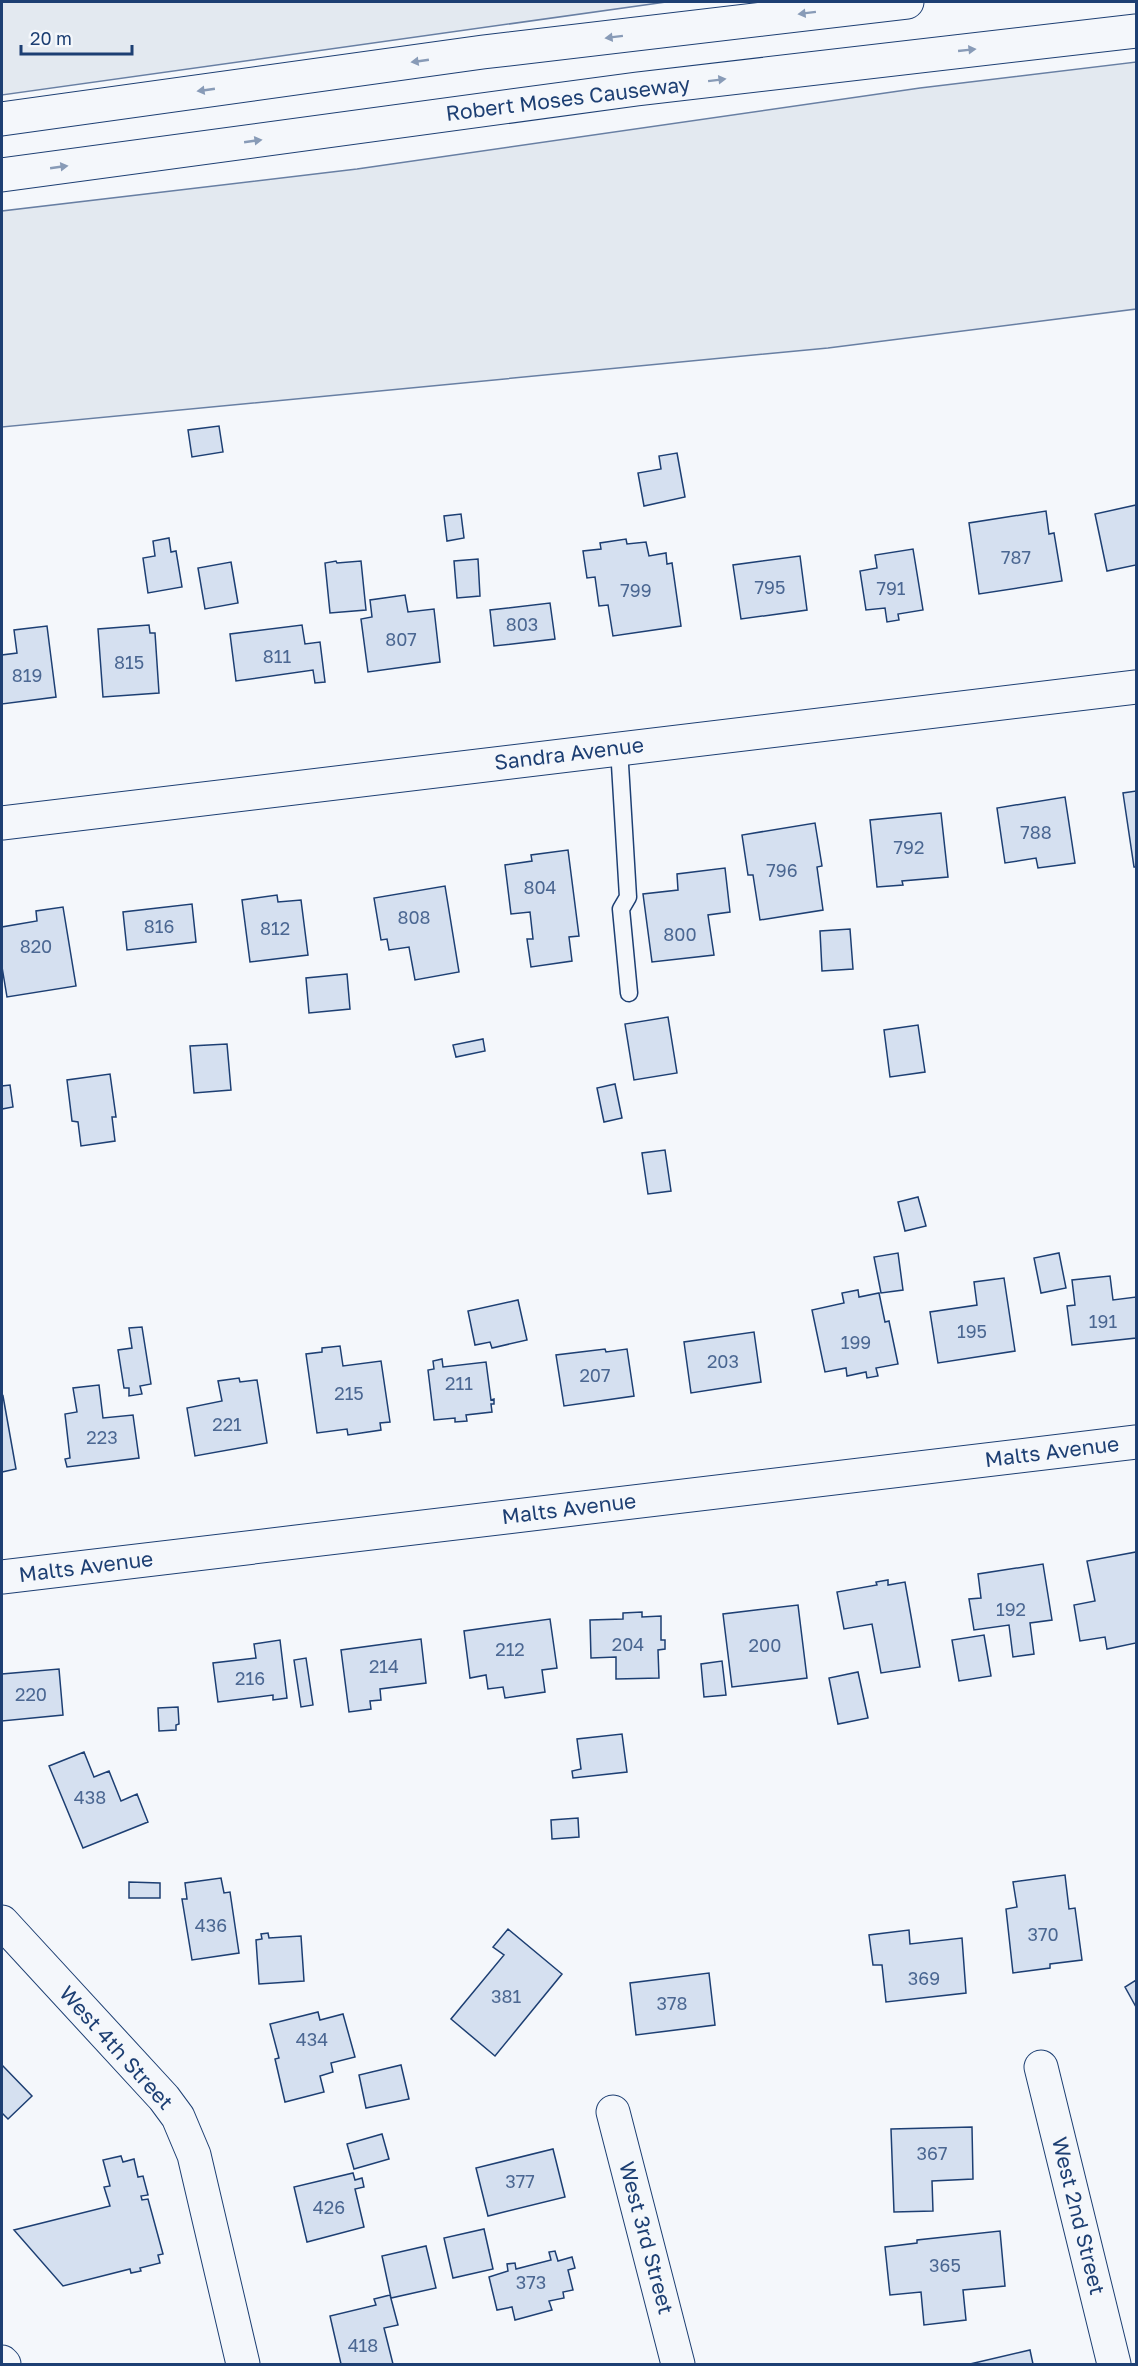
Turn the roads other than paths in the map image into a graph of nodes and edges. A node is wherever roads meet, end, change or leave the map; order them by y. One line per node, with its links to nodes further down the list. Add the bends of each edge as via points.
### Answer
1 (907, 2): 3 (main road, one-way to 3, via 483,52)
2 (1137, 31): 4 (main road, Robert Moses Causeway, one-way to 2, via 625,91)
3 (2, 118)
4 (2, 175)
5 (1137, 687): 6 (main road, Sandra Avenue)
6 (619, 748): 7 (main road, Sandra Avenue); 8 (lane, via 628,897 621,909)
7 (2, 823)
8 (629, 993)
9 (1137, 1442): 10 (main road, Malts Avenue)
10 (2, 1576)
11 (2, 1922): 14 (main road, West 4th Street, via 178,2117 194,2155)
12 (1041, 2067): 16 (main road, West 2nd Street)
13 (613, 2112): 15 (main road, West 3rd Street)
14 (243, 2364)
15 (678, 2364)
16 (1114, 2364)

